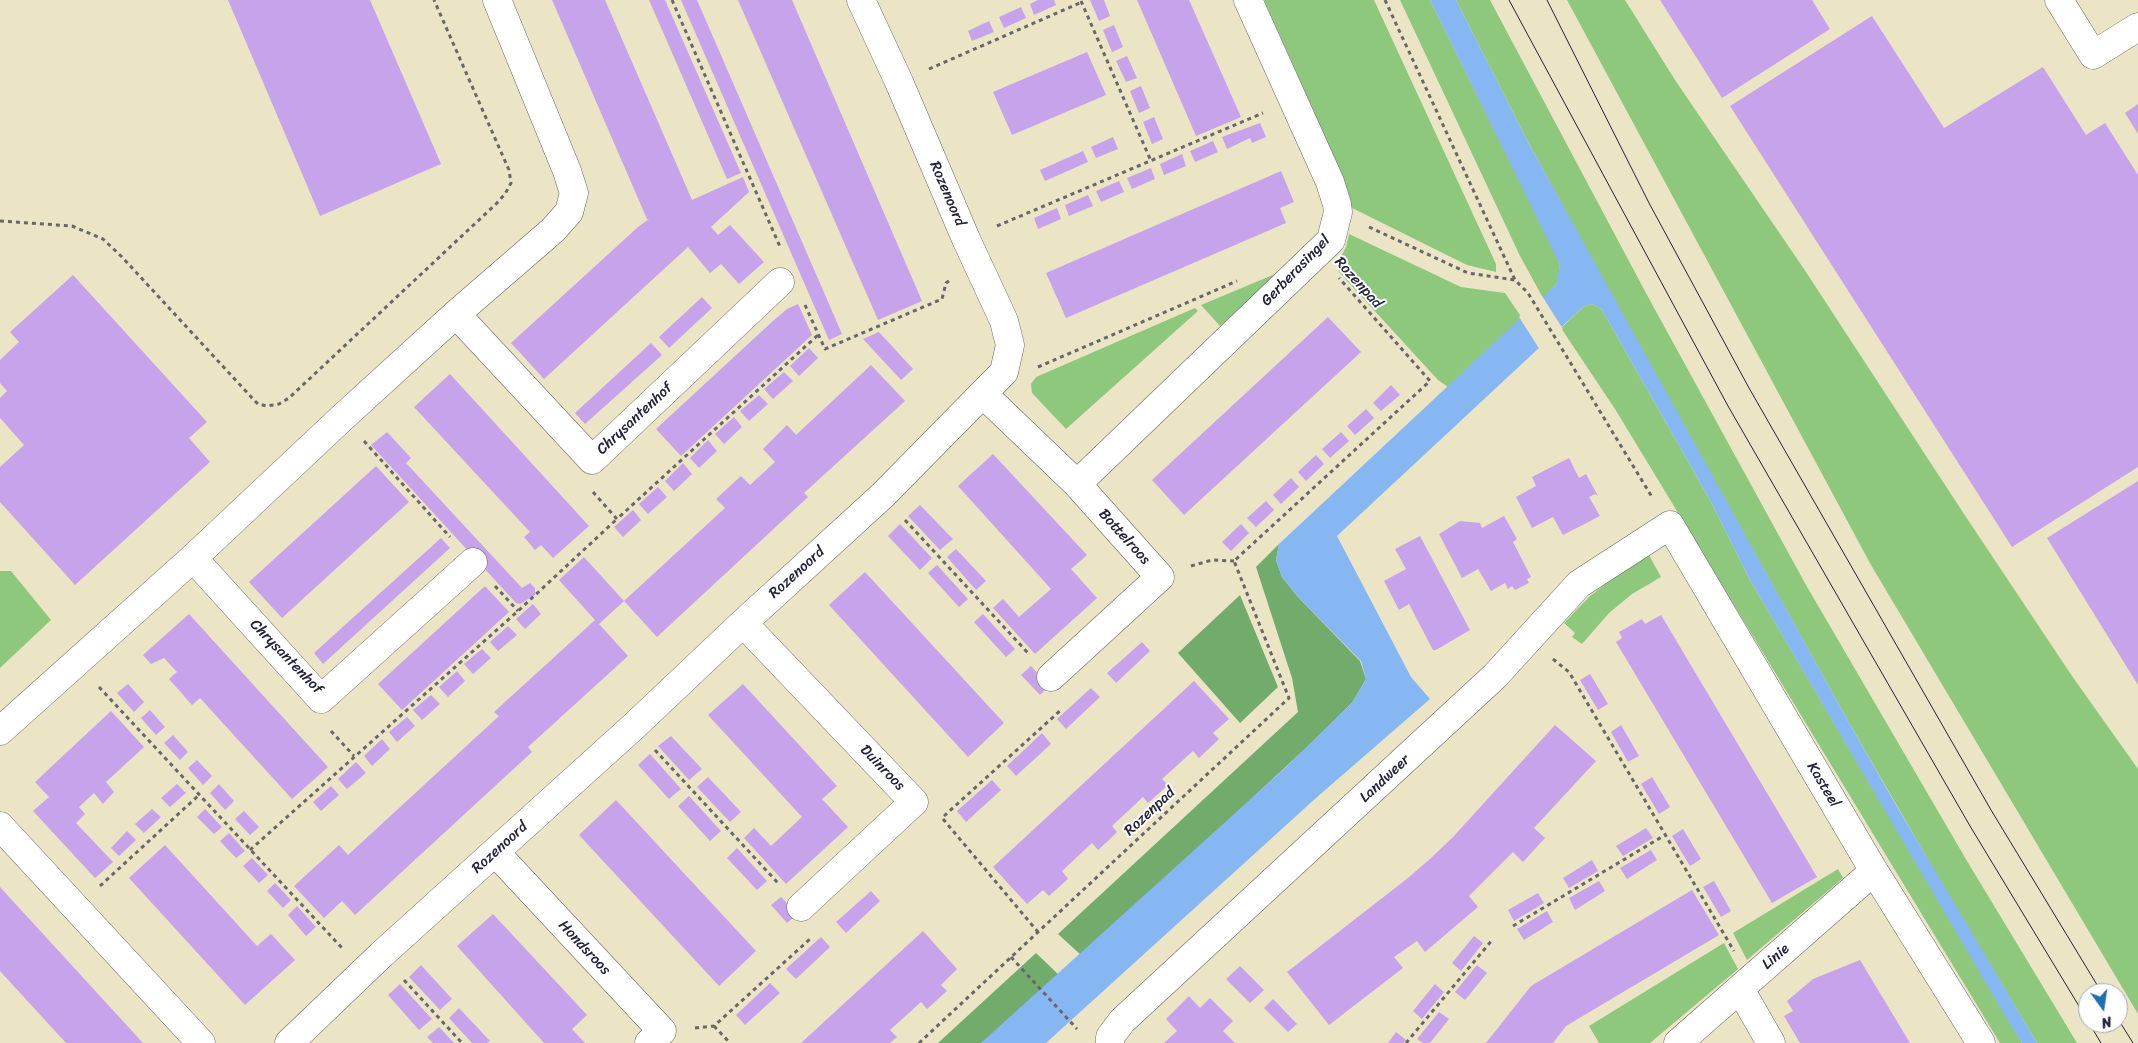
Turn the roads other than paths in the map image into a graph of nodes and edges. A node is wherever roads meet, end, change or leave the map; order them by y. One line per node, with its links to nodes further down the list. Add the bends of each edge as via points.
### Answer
1 (497, 0): 7 (street, via 574,193 569,212 553,230)
2 (861, 0): 8 (street, Rozenoord, via 1004,321 1010,345 1004,372)
3 (1248, 0): 9 (street, Gerberasingel, via 1330,182 1338,212 1331,240)
4 (2059, 0): 5 (street, via 2093,55)
5 (2138, 27)
6 (780, 282): 7 (street, Chrysantenhof, via 592,460)
7 (456, 314): 11 (street)
8 (984, 394): 9 (street, Bottelroos); 13 (street, Rozenoord, via 882,495)
9 (1077, 484): 14 (street, Bottelroos, via 1160,576)
10 (1670, 526): 18 (street, Kasteel); 24 (street, Landweer, via 1579,584 1488,683 1122,1021 1110,1037)
11 (194, 558): 12 (street, Chrysantenhof, via 321,699); 15 (street)
12 (473, 562)
13 (743, 623): 17 (street, Rozenoord); 19 (street, Duinroos, via 914,802)
14 (1051, 677)
15 (0, 731)
16 (0, 826): 22 (street)
17 (495, 852): 21 (street, Hondsroos); 23 (street, Rozenoord)
18 (1874, 871): 20 (street, Linie); 27 (street, Kasteel)
19 (801, 907)
20 (1745, 984): 25 (street, Linie); 26 (street)
21 (655, 1037)
22 (201, 1043)
23 (289, 1043)
24 (1110, 1043)
25 (1678, 1043)
26 (1770, 1043)
27 (1981, 1043)

